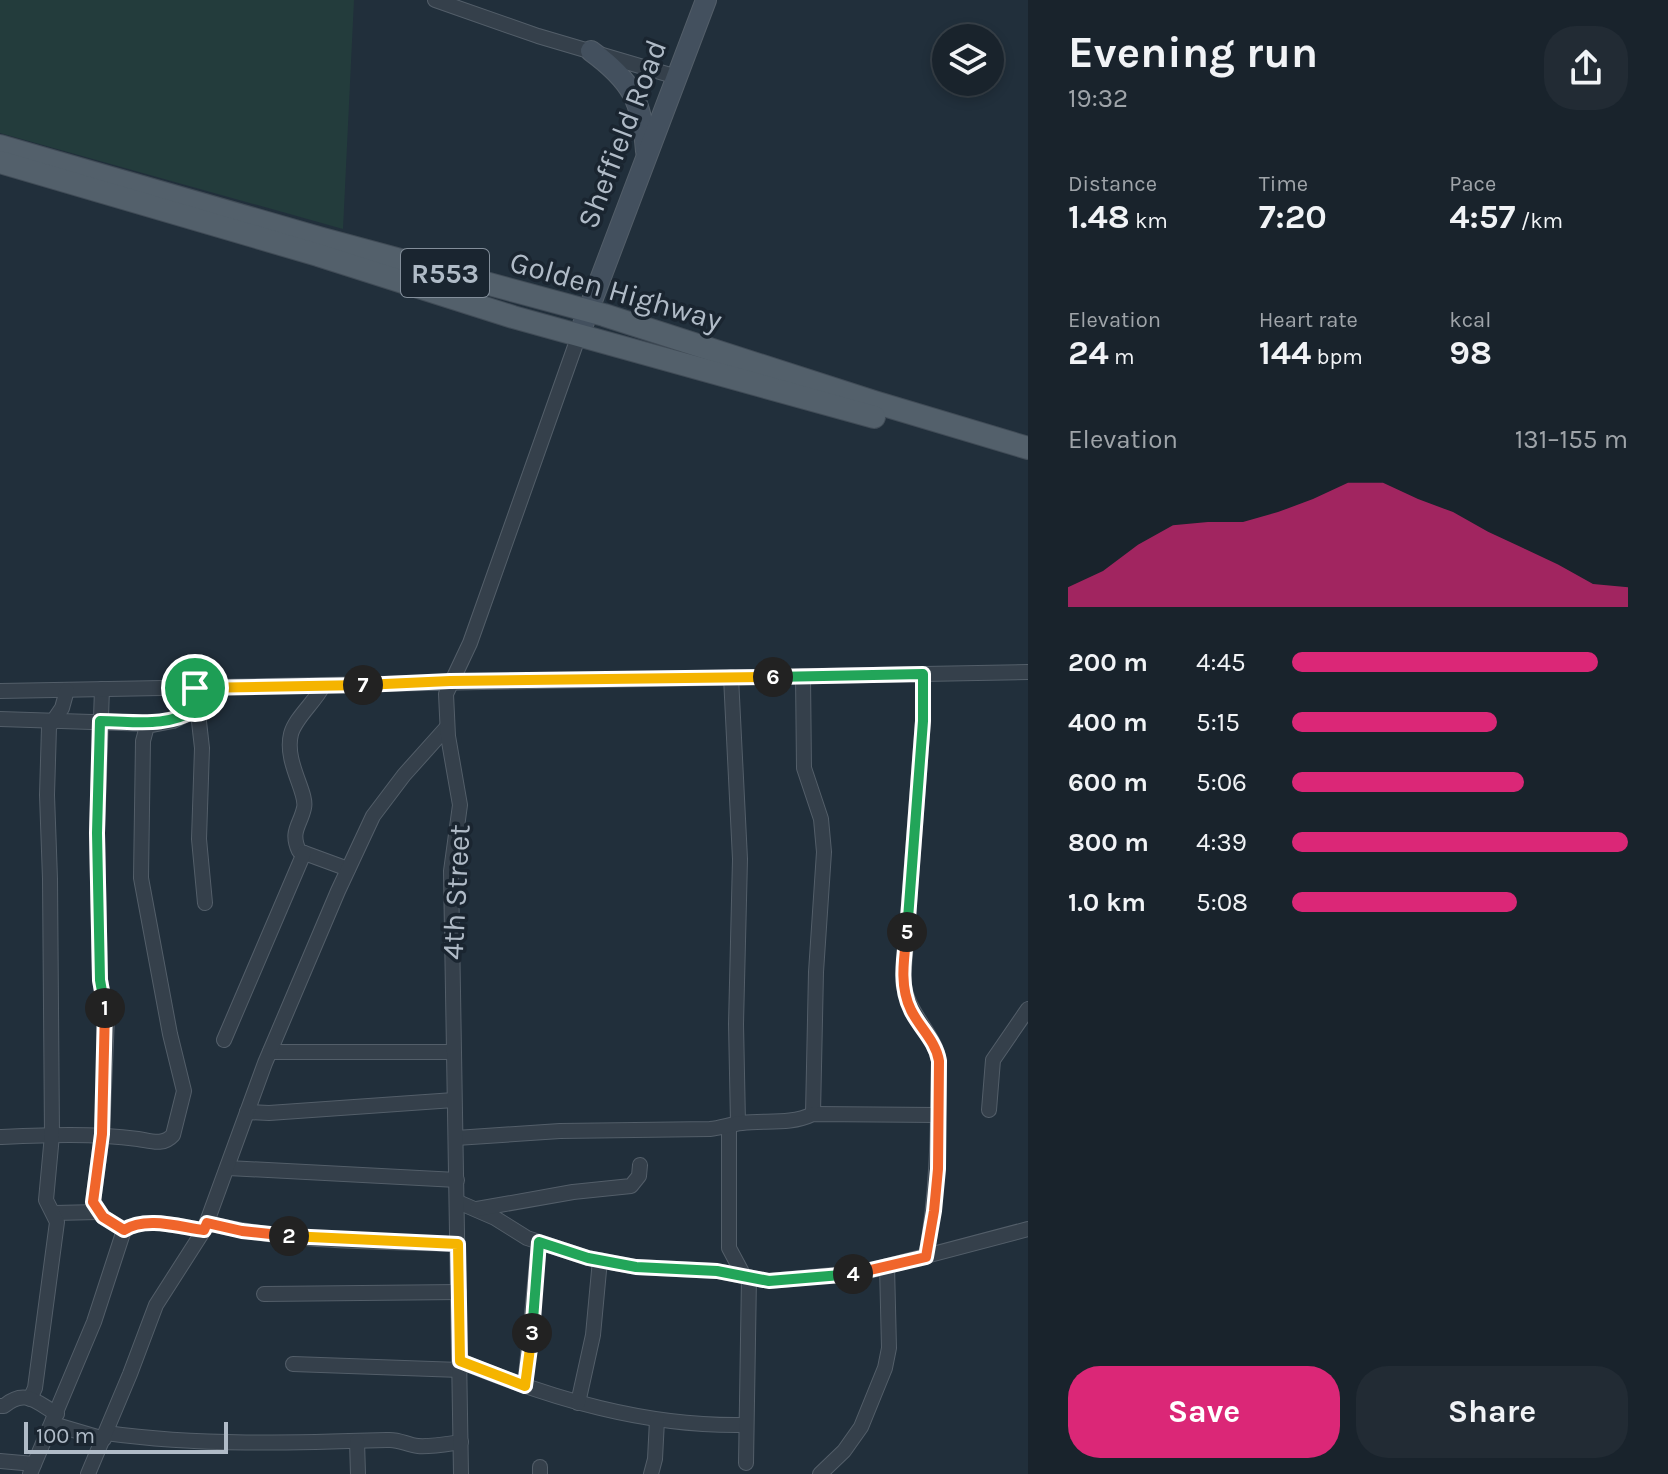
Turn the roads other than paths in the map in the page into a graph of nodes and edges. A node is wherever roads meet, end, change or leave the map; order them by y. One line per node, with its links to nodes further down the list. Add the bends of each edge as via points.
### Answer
1 (435, 0): 3 (street)
2 (706, 0): 4 (street, Sheffield Road)
3 (591, 51): 4 (street); 6 (street, via 621,75 638,101)
4 (677, 77): 6 (street, Sheffield Road)
5 (0, 146): 8 (main road, Golden Highway / R553)
6 (646, 155): 8 (street, Sheffield Road)
7 (0, 162): 9 (main road, Golden Highway / R553)
8 (587, 311): 9 (street, Sheffield Road); 10 (main road, Golden Highway / R553)
9 (579, 335): 11 (main road, Golden Highway / R553); 16 (street, 4th Street, via 470,643)
10 (1028, 448)
11 (1028, 463)
12 (1028, 672): 13 (street)
13 (923, 674): 14 (street); 39 (street, via 903,981 911,1010 938,1053)
14 (803, 676): 15 (street); 38 (street, via 804,768 824,831)
15 (731, 677): 16 (street); 40 (street, via 740,859)
16 (450, 681): 17 (street); 27 (street, 4th Street)
17 (323, 686): 18 (street); 28 (street, via 291,736 304,808 295,836)
18 (195, 688): 19 (street); 22 (street)
19 (102, 689): 20 (street); 25 (street)
20 (67, 690): 21 (street); 24 (street)
21 (0, 691)
22 (197, 709): 26 (street); 30 (street)
23 (0, 719): 24 (street)
24 (54, 720): 25 (street); 42 (street, via 49,727 47,795)
25 (100, 721): 26 (street); 41 (street, via 98,920 107,1018)
26 (152, 724): 41 (street, via 143,741 141,878 184,1091 169,1140)
27 (447, 727): 29 (street, via 373,816); 34 (street, 4th Street, via 460,805 451,871)
28 (304, 853): 29 (street); 32 (street)
29 (348, 869): 33 (street)
30 (205, 903)
31 (1028, 1009): 36 (street, via 993,1060)
32 (224, 1040)
33 (270, 1052): 34 (street); 37 (street)
34 (453, 1052): 35 (street, 4th Street)
35 (454, 1100): 37 (street); 44 (street, 4th Street)
36 (989, 1110)
37 (247, 1112): 46 (street)
38 (813, 1114): 39 (street); 40 (street)
39 (937, 1115): 57 (street, via 934,1211)
40 (734, 1125): 44 (street); 60 (street, via 729,1248)
41 (102, 1134): 42 (street); 50 (street, via 93,1202)
42 (52, 1135): 43 (street); 51 (street, via 46,1200)
43 (0, 1137)
44 (456, 1138): 47 (street, 4th Street)
45 (640, 1165): 49 (street, via 631,1186)
46 (228, 1168): 47 (street); 52 (street)
47 (457, 1180): 48 (street, 4th Street)
48 (458, 1202): 49 (street); 56 (street, 4th Street)
49 (475, 1210): 55 (street)
50 (98, 1212): 51 (street); 54 (street)
51 (54, 1213): 66 (street, via 57,1222)
52 (206, 1226): 54 (street, via 137,1224); 56 (street, via 309,1238); 72 (street, via 156,1305)
53 (1028, 1229): 57 (street)
54 (124, 1230): 69 (street)
55 (539, 1242): 58 (street); 65 (street)
56 (458, 1244): 61 (street, 4th Street)
57 (926, 1257): 59 (street)
58 (600, 1260): 60 (street); 67 (street, via 593,1335)
59 (887, 1266): 60 (street, via 828,1277 769,1281); 82 (street, via 890,1319 885,1368 861,1427)
60 (747, 1276): 71 (street)
61 (459, 1292): 62 (street); 64 (street, 4th Street)
62 (264, 1294)
63 (293, 1364): 64 (street)
64 (460, 1366): 65 (street); 74 (street, 4th Street)
65 (525, 1386): 67 (street)
66 (30, 1399): 68 (street, via 15,1397); 69 (street)
67 (578, 1403): 70 (street)
68 (0, 1406)
69 (55, 1419): 72 (street); 77 (street)
70 (657, 1420): 71 (street); 81 (street)
71 (746, 1425): 76 (street)
72 (105, 1436): 73 (street, via 280,1444); 78 (street)
73 (357, 1441): 74 (street, via 394,1439 419,1446); 79 (street)
74 (461, 1442): 80 (street, 4th Street)
75 (0, 1461): 77 (street)
76 (746, 1463)
77 (32, 1469)
78 (88, 1474)
79 (358, 1474)
80 (461, 1474)
81 (651, 1474)
82 (820, 1474)

